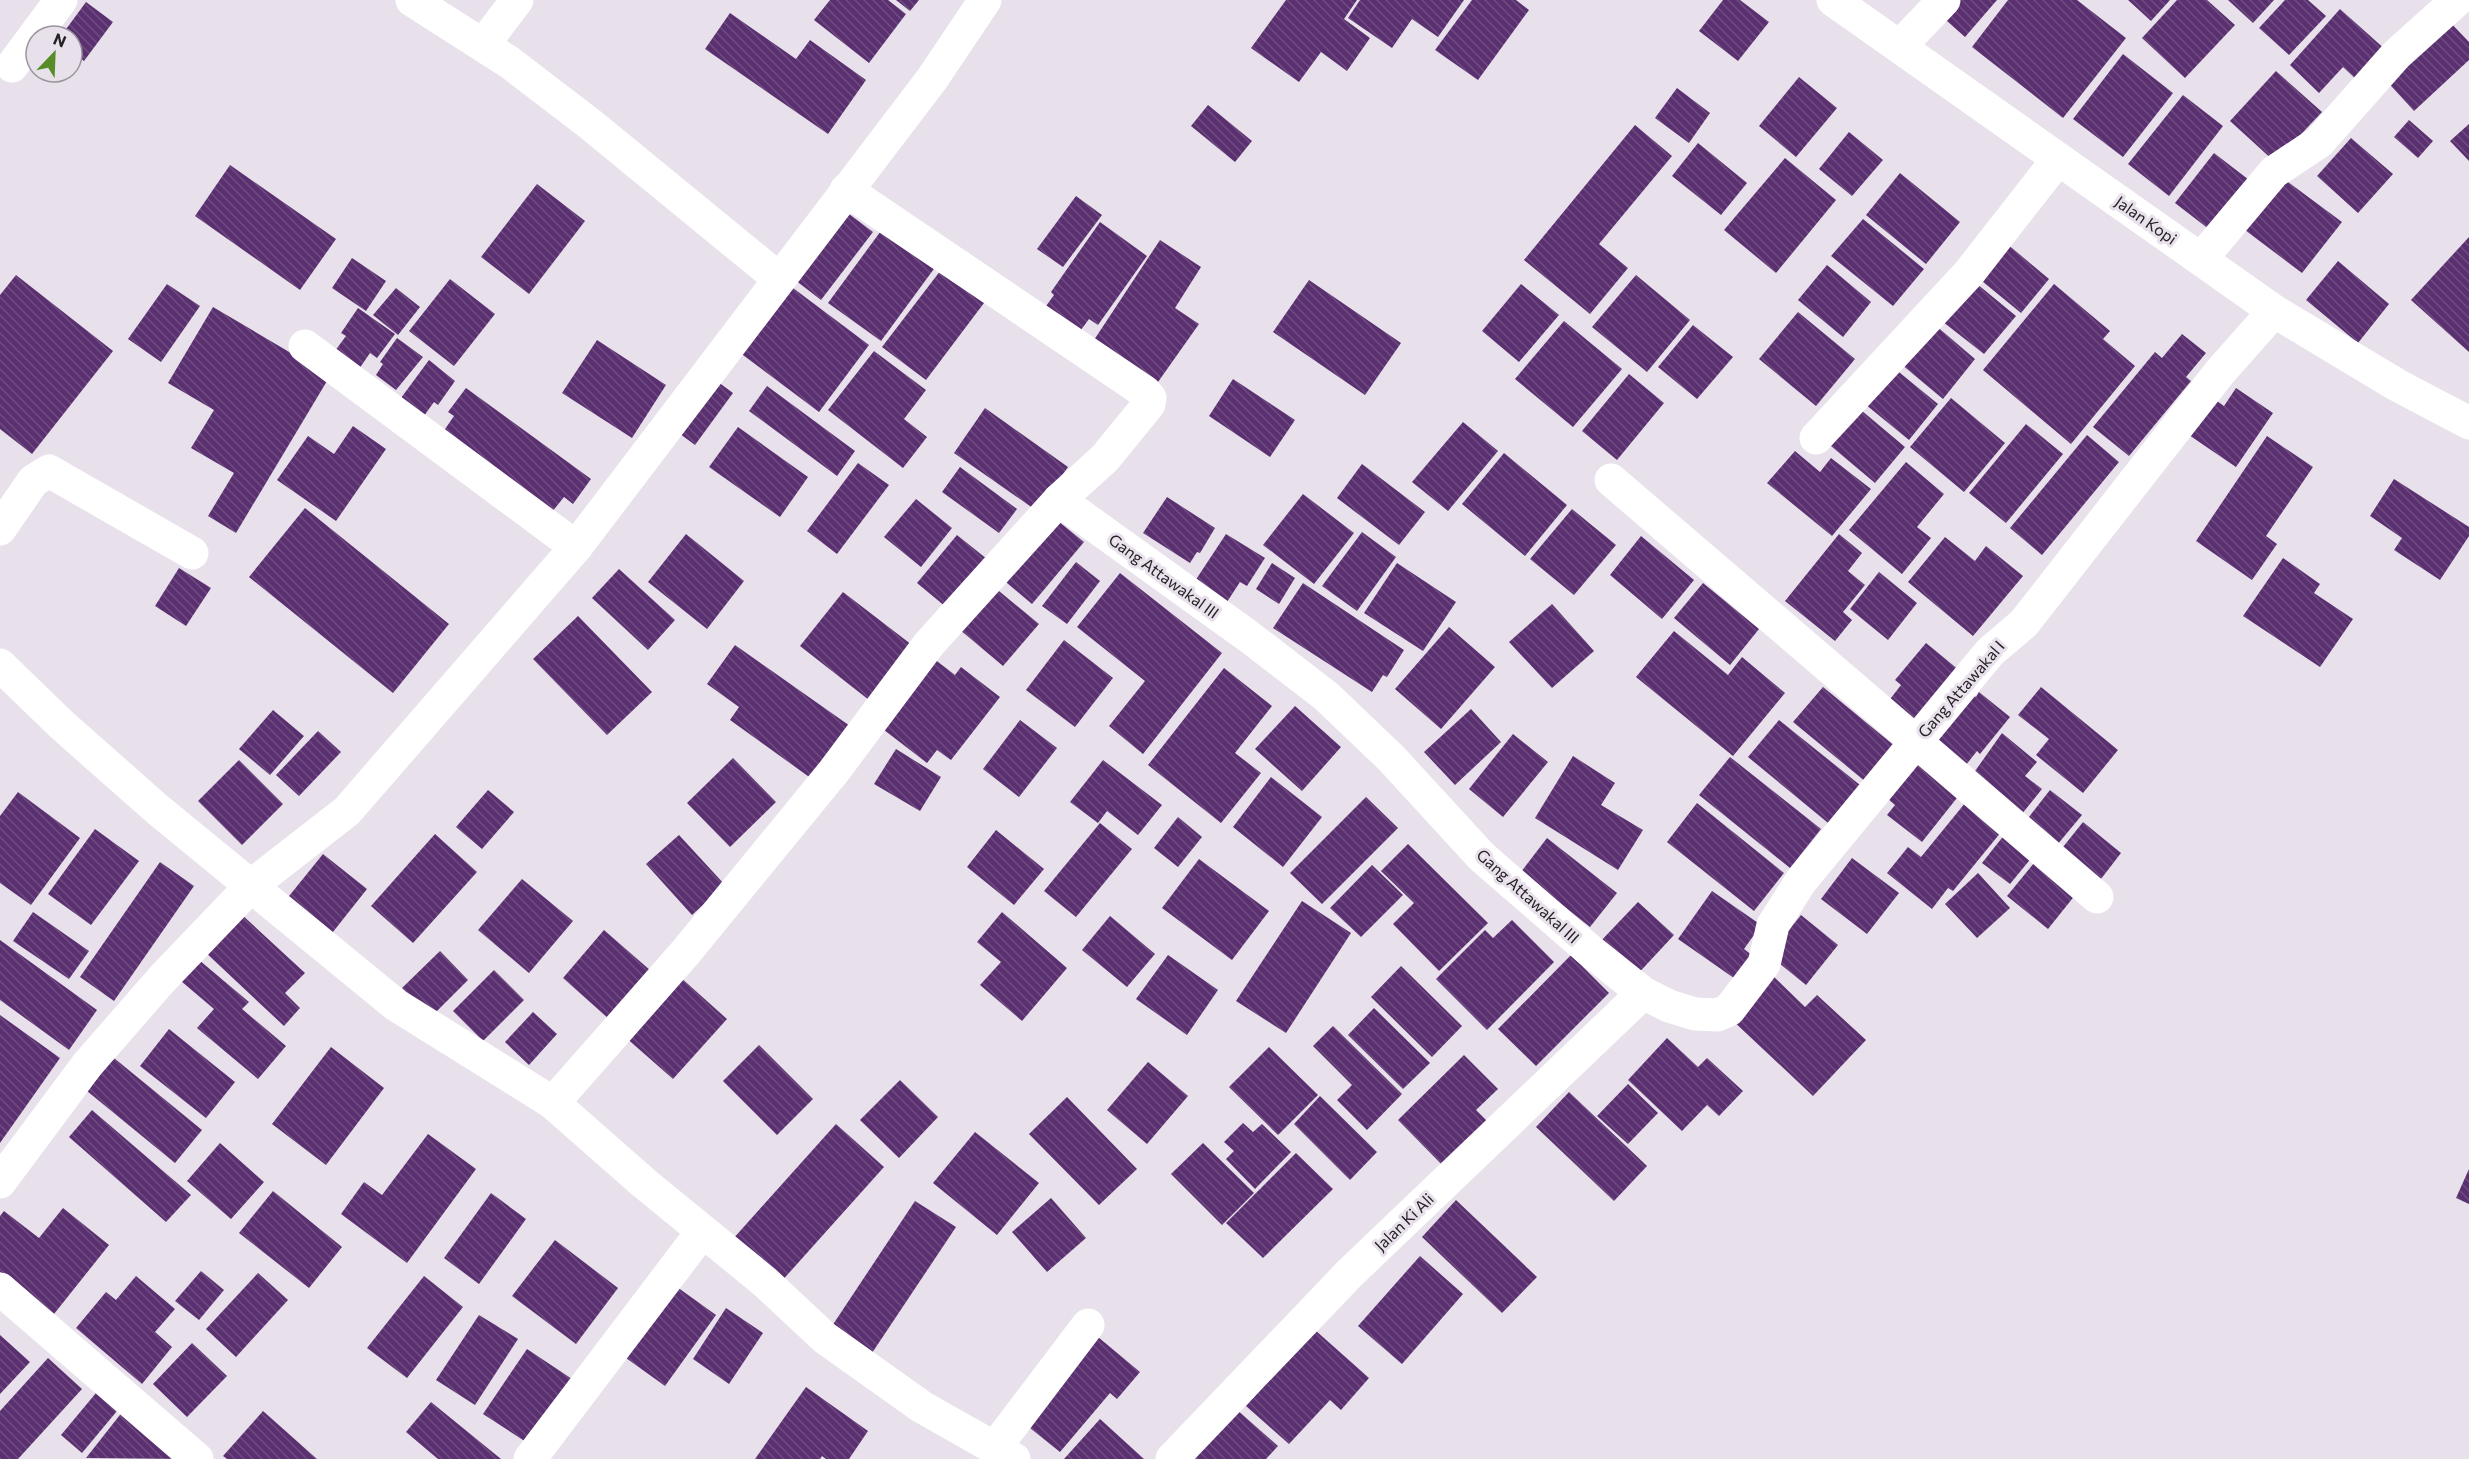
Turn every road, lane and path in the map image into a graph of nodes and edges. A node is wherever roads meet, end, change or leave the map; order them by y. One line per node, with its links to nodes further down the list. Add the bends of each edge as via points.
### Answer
1 (61, 0): 10 (street)
2 (412, 0): 8 (street)
3 (517, 0): 8 (street)
4 (985, 0): 12 (street, via 932,79)
5 (1833, 0): 9 (street, Jalan Kopi)
6 (1944, 0): 9 (street)
7 (2457, 0): 13 (street, via 2396,55 2319,142 2274,172)
8 (483, 45): 14 (street, via 590,124)
9 (1900, 46): 11 (street, Jalan Kopi)
10 (12, 66)
11 (2058, 159): 13 (street, Jalan Kopi); 18 (street, via 1970,273)
12 (846, 190): 14 (street); 20 (street, via 1146,392 1149,404 1105,458)
13 (2201, 259): 15 (street, Jalan Kopi)
14 (778, 278): 22 (street)
15 (2274, 311): 17 (street, Jalan Kopi); 25 (street, Gang Attawakal I, via 2220,372 2024,622 1990,652)
16 (305, 346): 22 (street)
17 (2469, 423)
18 (1815, 438)
19 (1611, 480): 25 (street)
20 (1059, 500): 28 (street, Gang Attawakal III, via 1326,696 1392,759 1489,864); 29 (street, via 929,644 685,953)
21 (0, 529): 23 (street, via 33,481 49,471)
22 (576, 547): 26 (street, via 347,811)
23 (192, 553)
24 (0, 665): 26 (street, via 157,809)
25 (1916, 741): 27 (street); 28 (street, Gang Attawakal I, via 1801,881 1773,925 1764,964 1729,1010 1717,1015 1695,1014)
26 (252, 885): 29 (street, via 396,1005); 30 (street, via 87,1065)
27 (2097, 897)
28 (1643, 993): 37 (street, Jalan Ki Ali, via 1349,1274)
29 (553, 1103): 31 (street)
30 (0, 1182)
31 (702, 1232): 34 (street, via 765,1281 825,1338 922,1407); 36 (street)
32 (0, 1289): 35 (street)
33 (1089, 1325): 34 (street)
34 (1004, 1454)
35 (197, 1459)
36 (530, 1459)
37 (1172, 1459)

